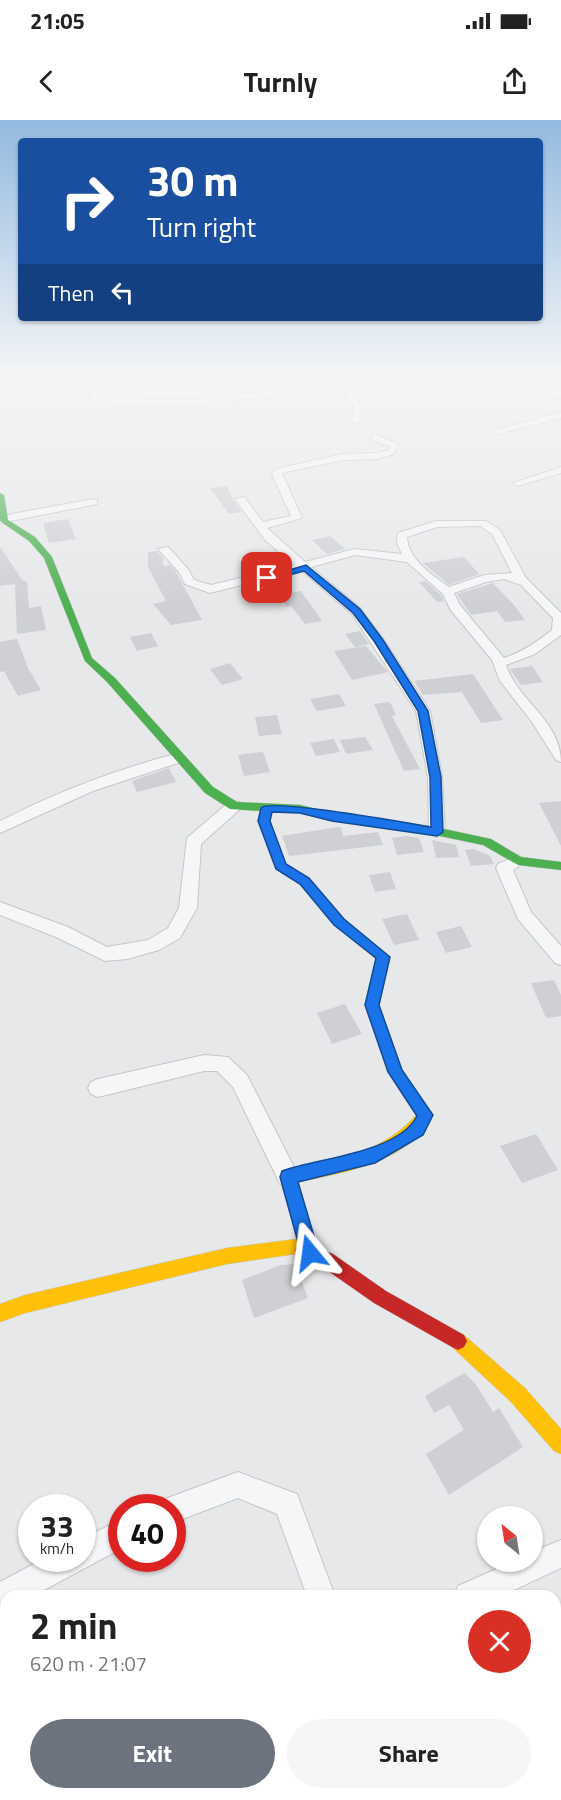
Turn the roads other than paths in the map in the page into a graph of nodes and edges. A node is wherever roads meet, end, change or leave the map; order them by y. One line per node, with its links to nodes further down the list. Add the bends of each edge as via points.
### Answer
1 (390, 452): 8 (street, via 343,457 279,471 297,518)
2 (561, 470): 3 (street)
3 (518, 483)
4 (0, 495): 7 (street)
5 (240, 499): 8 (street)
6 (93, 502): 7 (street)
7 (2, 521): 16 (street, via 32,539 48,557 88,659)
8 (260, 526): 11 (street)
9 (164, 549): 11 (street, via 189,582 210,589)
10 (412, 559): 11 (street, via 355,552); 12 (street, via 400,543 402,535 436,524 482,523 496,532); 13 (street)
11 (306, 568): 20 (street, via 356,611 423,711 435,777)
12 (521, 579): 13 (street, via 510,576 476,581); 14 (street, via 559,618 558,631 520,659)
13 (448, 592): 14 (street, via 454,606)
14 (499, 663): 15 (street, via 506,684 530,708)
15 (561, 757)
16 (179, 758): 17 (street, via 209,790); 19 (street, via 134,770 42,805)
17 (234, 806): 18 (street); 23 (street, via 193,842 188,908 174,933 153,945 105,954)
18 (267, 808): 20 (street, via 300,809); 26 (street, via 264,821 280,866 304,881 339,922 383,957 372,1005 396,1072 425,1115 417,1130 369,1158)
19 (0, 828)
20 (437, 832): 21 (street, via 488,842)
21 (518, 861): 22 (street); 24 (street, via 504,868 524,915)
22 (561, 866)
23 (0, 908)
24 (561, 958)
25 (98, 1088): 26 (street, via 204,1063 221,1063 240,1081)
26 (288, 1177): 27 (street)
27 (310, 1253): 28 (street, via 295,1246 227,1256); 29 (street, via 454,1338 518,1395)
28 (0, 1313)
29 (561, 1444)
30 (186, 1505): 34 (street, via 238,1485 287,1504)
31 (561, 1554): 35 (street)
32 (49, 1572): 33 (street)
33 (15, 1590)
34 (319, 1590)
35 (481, 1590)

